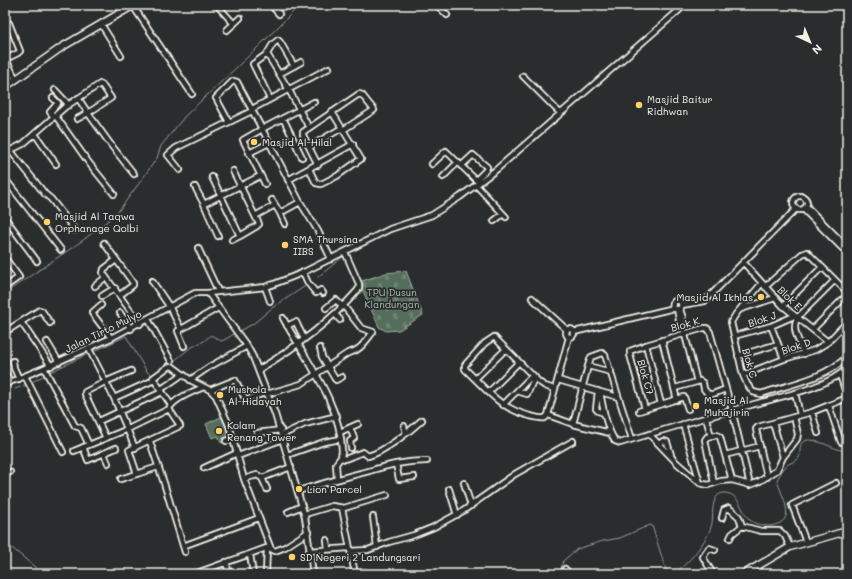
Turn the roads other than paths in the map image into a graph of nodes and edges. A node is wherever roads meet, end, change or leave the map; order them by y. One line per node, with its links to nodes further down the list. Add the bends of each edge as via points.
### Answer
1 (134, 5): 10 (main road); 25 (street)
2 (217, 5): 11 (street)
3 (271, 5): 6 (street)
4 (437, 5): 7 (street)
5 (685, 5): 35 (street, Jalan Tirto Mulyo)
6 (279, 14)
7 (446, 15)
8 (240, 18): 11 (street)
9 (5, 21): 15 (street, via 8,22 20,51)
10 (101, 24): 14 (street); 21 (main road, via 62,47)
11 (234, 24): 12 (street)
12 (227, 30)
13 (267, 54): 17 (street, via 278,40); 19 (street); 28 (street, via 253,66)
14 (121, 56)
15 (5, 58): 21 (street)
16 (301, 62): 17 (street)
17 (294, 66): 19 (street)
18 (329, 68): 24 (street)
19 (279, 74): 24 (street)
20 (524, 76): 35 (street)
21 (16, 80): 22 (main road)
22 (5, 87)
23 (55, 90): 30 (street)
24 (289, 90): 28 (street); 32 (street)
25 (192, 94)
26 (53, 98): 36 (street, via 58,103 50,112)
27 (78, 98): 30 (street); 34 (street); 34 (street, via 100,84 113,100)
28 (270, 99): 31 (street)
29 (314, 102): 32 (street)
30 (68, 105): 36 (street)
31 (252, 110): 39 (street); 39 (street, via 237,82 233,81 216,98); 41 (street)
32 (299, 110): 37 (street); 40 (street)
33 (332, 112): 42 (street); 42 (street, via 360,94 373,108 373,111); 46 (street, via 303,132)
34 (88, 113): 38 (street); 58 (street)
35 (560, 114): 64 (street, Jalan Tirto Mulyo, via 497,169)
36 (54, 116): 43 (street); 68 (street)
37 (283, 118): 41 (street); 50 (street)
38 (77, 119)
39 (229, 122): 56 (street, via 169,154)
40 (307, 124)
41 (262, 129): 44 (street); 49 (street, via 243,140)
42 (342, 129): 45 (street); 46 (street)
43 (34, 134): 47 (street, via 23,144); 51 (street)
44 (269, 143): 49 (street); 63 (street)
45 (353, 144): 52 (street); 55 (street, via 361,159 336,176 318,184)
46 (309, 147): 52 (street)
47 (10, 150): 48 (street); 81 (street)
48 (5, 153)
49 (249, 153): 59 (street)
50 (302, 157)
51 (56, 164)
52 (318, 164): 55 (street)
53 (432, 164): 54 (street, via 446,150)
54 (459, 164): 61 (street); 64 (street); 64 (street, via 473,155 483,163 487,168)
55 (309, 169): 63 (street)
56 (180, 170)
57 (233, 170): 66 (street)
58 (134, 174)
59 (260, 176): 65 (street); 66 (street)
60 (212, 177): 69 (street)
61 (443, 177)
62 (5, 179): 88 (street)
63 (288, 180): 71 (street)
64 (477, 183): 79 (street, via 504,215); 89 (street, Jalan Tirto Mulyo, via 432,215 390,229)
65 (264, 184)
66 (240, 186): 69 (street); 77 (street)
67 (195, 187): 72 (street)
68 (114, 194)
69 (221, 196): 72 (street); 83 (street)
70 (272, 200): 73 (street)
71 (300, 202): 76 (street); 92 (street)
72 (204, 204): 82 (street)
73 (275, 206): 76 (street); 77 (street)
74 (805, 207): 75 (street); 75 (street, via 806,201 797,197 793,204); 86 (street); 90 (street)
75 (796, 209): 95 (street)
76 (280, 214): 80 (street)
77 (255, 216): 83 (street, via 257,226)
78 (5, 218): 94 (street)
79 (494, 221)
80 (285, 224)
81 (75, 230)
82 (218, 236)
83 (240, 236): 84 (street)
84 (232, 240)
85 (104, 243): 93 (street)
86 (847, 247)
87 (198, 248): 107 (street)
88 (61, 250)
89 (345, 252): 92 (street, Jalan Tirto Mulyo); 118 (street, via 359,287)
90 (847, 253)
91 (5, 258): 103 (street, via 19,277)
92 (331, 259): 97 (street, Jalan Tirto Mulyo)
93 (116, 260): 98 (street, via 103,271); 111 (street, via 133,283)
94 (38, 261)
95 (742, 264): 101 (street, Blok E); 121 (street, via 703,302)
96 (822, 267): 99 (street); 105 (street, via 804,252); 119 (street)
97 (303, 272): 104 (street, Jalan Tirto Mulyo); 109 (street, via 316,293 321,290)
98 (106, 277): 102 (street); 106 (street)
99 (835, 280): 110 (street); 125 (street, Blok J)
100 (152, 281): 117 (street)
101 (762, 283): 105 (street, Blok E); 122 (street, Blok C)
102 (95, 286)
103 (5, 287)
104 (265, 287): 107 (street, Jalan Tirto Mulyo); 115 (street)
105 (766, 287): 114 (street, Blok E)
106 (115, 288): 111 (street); 112 (street)
107 (218, 291): 108 (street, Jalan Tirto Mulyo)
108 (208, 293): 117 (street, Jalan Tirto Mulyo, via 195,293); 120 (street)
109 (323, 293)
110 (847, 293): 137 (street)
111 (120, 295): 132 (street)
112 (102, 296)
113 (532, 298): 138 (street)
114 (776, 298): 119 (street, Blok E); 122 (street)
115 (270, 301)
116 (101, 306): 144 (street, via 92,314)
117 (170, 306): 127 (street, Jalan Tirto Mulyo); 136 (street)
118 (343, 306): 124 (street); 124 (street, via 336,300 325,307); 168 (street, via 361,328 373,332 355,352 348,353)
119 (784, 306): 125 (street, Blok E)
120 (218, 308): 136 (street); 153 (street)
121 (678, 308): 140 (street); 141 (street)
122 (740, 309): 142 (street, Blok C, via 730,322)
123 (120, 313): 135 (street)
124 (334, 315): 128 (street); 145 (street)
125 (796, 317): 134 (street, Blok J); 137 (street, Blok E); 158 (street, via 795,331)
126 (283, 318): 133 (street)
127 (148, 319): 132 (street, Jalan Tirto Mulyo); 163 (street)
128 (340, 320)
129 (21, 322): 131 (street, via 40,310); 139 (street); 166 (street)
130 (847, 322): 148 (street, Blok D)
131 (50, 324)
132 (140, 324): 135 (street, Jalan Tirto Mulyo)
133 (288, 326): 145 (street, via 296,322); 149 (street)
134 (772, 326): 142 (street, Blok J); 150 (street)
135 (131, 329): 144 (street, Jalan Tirto Mulyo)
136 (181, 329): 152 (street, via 178,332)
137 (813, 329): 148 (street, Blok E)
138 (567, 330): 140 (street, via 571,329); 143 (street, via 566,334)
139 (5, 332)
140 (574, 332): 143 (street, via 573,336)
141 (685, 334): 146 (street, Blok K); 189 (street); 196 (street, Blok K, via 704,328 709,330)
142 (734, 336): 159 (street, Blok C)
143 (569, 337): 186 (street)
144 (111, 338): 157 (street, Jalan Tirto Mulyo)
145 (304, 339): 149 (street)
146 (662, 340): 151 (street, Blok K); 194 (street)
147 (47, 342): 164 (street)
148 (828, 342): 158 (street, Blok D)
149 (298, 344): 170 (street); 176 (street)
150 (778, 344): 159 (street); 161 (street)
151 (646, 345): 156 (street, Blok K); 207 (street)
152 (184, 346)
153 (247, 346): 170 (street); 181 (street)
154 (320, 348): 168 (street)
155 (506, 349): 165 (street); 184 (street); 184 (street, via 494,337 490,338 465,365 465,369)
156 (631, 350): 211 (street, Blok C7, via 630,355)
157 (90, 351): 164 (street, Jalan Tirto Mulyo); 188 (street)
158 (804, 354): 161 (street, Blok D)
159 (738, 356): 177 (street, Blok C)
160 (847, 356): 177 (street, Blok C, via 831,369 761,394 751,390)
161 (784, 359): 177 (street, Blok D)
162 (13, 361): 183 (street)
163 (171, 361)
164 (59, 362): 166 (street, Jalan Tirto Mulyo)
165 (519, 362): 182 (street); 199 (street)
166 (51, 366): 173 (street, Jalan Tirto Mulyo)
167 (588, 366): 174 (street); 174 (street, via 591,357 604,354); 191 (street)
168 (328, 367): 176 (street); 180 (street, via 336,380)
169 (847, 368): 178 (street)
170 (258, 370): 201 (street)
171 (131, 371): 188 (street)
172 (5, 372): 187 (street)
173 (46, 372): 179 (street, Jalan Tirto Mulyo); 247 (street, via 75,426 80,428)
174 (611, 372): 203 (street)
175 (183, 374): 181 (street); 185 (street, via 170,366 154,376); 197 (street)
176 (315, 374): 201 (street, via 300,384); 219 (street)
177 (743, 375)
178 (840, 375): 202 (street, via 833,380); 204 (street)
179 (25, 376): 183 (street, Jalan Tirto Mulyo); 255 (street)
180 (342, 377)
181 (191, 378): 192 (street)
182 (532, 378): 193 (street); 198 (street); 198 (street, via 527,394)
183 (19, 379): 187 (street, Jalan Tirto Mulyo)
184 (476, 379): 199 (street)
185 (154, 380): 197 (street); 205 (street)
186 (558, 380): 191 (street); 193 (street)
187 (10, 382): 190 (street, Jalan Tirto Mulyo)
188 (105, 382): 205 (street); 223 (street, via 87,390 85,394)
189 (698, 382): 194 (street); 196 (street, via 702,381 706,393 713,394)
190 (5, 384)
191 (582, 386): 200 (street); 226 (street)
192 (204, 387): 195 (street); 210 (street, via 183,397)
193 (554, 388): 217 (street)
194 (675, 388): 206 (street)
195 (212, 389): 201 (street, via 235,380 246,400); 240 (street, via 225,415)
196 (726, 389): 213 (street, Blok K)
197 (161, 391): 210 (street); 215 (street)
198 (517, 391): 208 (street)
199 (489, 392): 208 (street)
200 (599, 392): 203 (street); 235 (street)
201 (267, 393): 237 (street)
202 (795, 393): 213 (street); 218 (street)
203 (618, 397): 242 (street)
204 (847, 397): 209 (street)
205 (114, 398): 215 (street)
206 (677, 400): 207 (street); 212 (street, via 685,398)
207 (661, 404): 211 (street)
208 (503, 405): 217 (street, via 515,412 543,419)
209 (829, 406): 216 (street); 246 (street)
210 (170, 407): 230 (street); 245 (street, via 180,426)
211 (645, 409): 214 (street)
212 (688, 409)
213 (732, 410): 221 (street); 254 (street, Blok K)
214 (639, 411)
215 (120, 412): 223 (street); 230 (street)
216 (812, 412): 218 (street); 234 (street)
217 (548, 415): 226 (street)
218 (800, 415): 220 (street)
219 (337, 416): 231 (street); 237 (street, via 305,424)
220 (794, 417): 224 (street); 261 (street, via 797,438)
221 (706, 418): 227 (street); 238 (street)
222 (422, 420): 233 (street)
223 (99, 421): 239 (street)
224 (773, 422): 248 (street, via 757,428); 261 (street)
225 (358, 424): 229 (street)
226 (573, 424): 235 (street)
227 (683, 424): 236 (street); 279 (street)
228 (404, 426): 233 (street)
229 (350, 428): 231 (street); 252 (street, via 354,438 350,441)
230 (128, 429): 239 (street); 251 (street)
231 (340, 432): 241 (street)
232 (257, 433): 237 (street)
233 (406, 433): 260 (street, via 368,456 363,452 345,459)
234 (818, 433)
235 (610, 434): 242 (street, via 614,441 620,443)
236 (650, 434): 242 (street); 279 (street)
237 (282, 435): 257 (street); 258 (street)
238 (711, 436): 259 (street, via 720,437); 280 (street, via 705,440)
239 (106, 438): 247 (street)
240 (232, 439): 243 (street); 257 (street)
241 (341, 439): 258 (street, via 324,442); 260 (street)
242 (632, 439)
243 (226, 441)
244 (573, 441): 288 (street, via 515,474)
245 (150, 442): 251 (street); 266 (street)
246 (841, 442)
247 (89, 445): 249 (street)
248 (760, 446): 254 (street); 271 (street)
249 (83, 447): 253 (street); 256 (street, via 88,460)
250 (116, 448): 256 (street)
251 (135, 448): 270 (street, via 130,449 129,453)
252 (351, 448)
253 (74, 451)
254 (742, 451): 259 (street); 282 (street, Blok K)
255 (63, 452)
256 (104, 454): 263 (street)
257 (238, 455): 267 (street); 275 (street)
258 (288, 455): 265 (street)
259 (725, 455): 277 (street)
260 (341, 456): 276 (street, via 336,464)
261 (783, 457): 271 (street, via 777,470)
262 (427, 461): 264 (street, via 412,460)
263 (108, 463)
264 (396, 464): 272 (street, via 399,479); 276 (street)
265 (291, 467): 273 (street); 285 (street)
266 (158, 468): 270 (street); 302 (street)
267 (204, 468)
268 (10, 472): 269 (street)
269 (5, 474)
270 (137, 474): 274 (street)
271 (767, 476): 282 (street)
272 (414, 477)
273 (262, 478): 275 (street, via 257,475); 283 (street)
274 (121, 479)
275 (244, 479): 294 (street)
276 (336, 479): 285 (street)
277 (732, 480): 280 (street); 282 (street)
278 (464, 483): 288 (street)
279 (700, 483): 280 (street)
280 (714, 483)
281 (836, 484): 301 (street, via 792,505)
282 (750, 485)
283 (267, 489)
284 (449, 489): 292 (street)
285 (298, 491): 287 (street)
286 (387, 496): 289 (street)
287 (302, 506): 290 (street); 291 (street)
288 (471, 506): 292 (street)
289 (342, 508): 291 (street, via 332,506); 307 (street)
290 (288, 512)
291 (305, 514): 298 (street)
292 (457, 515): 304 (street, via 421,532)
293 (373, 517): 304 (street)
294 (259, 518): 302 (street); 303 (street)
295 (722, 518): 296 (street, via 724,510 729,508 739,517)
296 (742, 526): 299 (street); 305 (street, via 761,532 780,531)
297 (847, 531): 301 (main road)
298 (308, 532): 303 (street, via 279,550 273,551); 310 (street)
299 (730, 538)
300 (327, 540): 306 (street)
301 (806, 542): 305 (main road)
302 (183, 546): 309 (street)
303 (268, 547): 311 (street); 318 (street)
304 (377, 547): 307 (street, via 368,550)
305 (790, 547): 324 (main road)
306 (328, 549): 307 (street); 310 (street)
307 (349, 550): 320 (street)
308 (715, 550): 323 (street, via 709,548 703,557)
309 (185, 552)
310 (309, 552): 319 (street)
311 (250, 554): 312 (street); 317 (street)
312 (226, 562): 315 (street); 316 (street)
313 (565, 569): 322 (street)
314 (365, 572): 321 (street)
315 (194, 574)
316 (229, 574)
317 (253, 574)
318 (266, 574)
319 (313, 574)
320 (355, 574)
321 (359, 574)
322 (570, 574)
323 (713, 574)
324 (744, 574)

